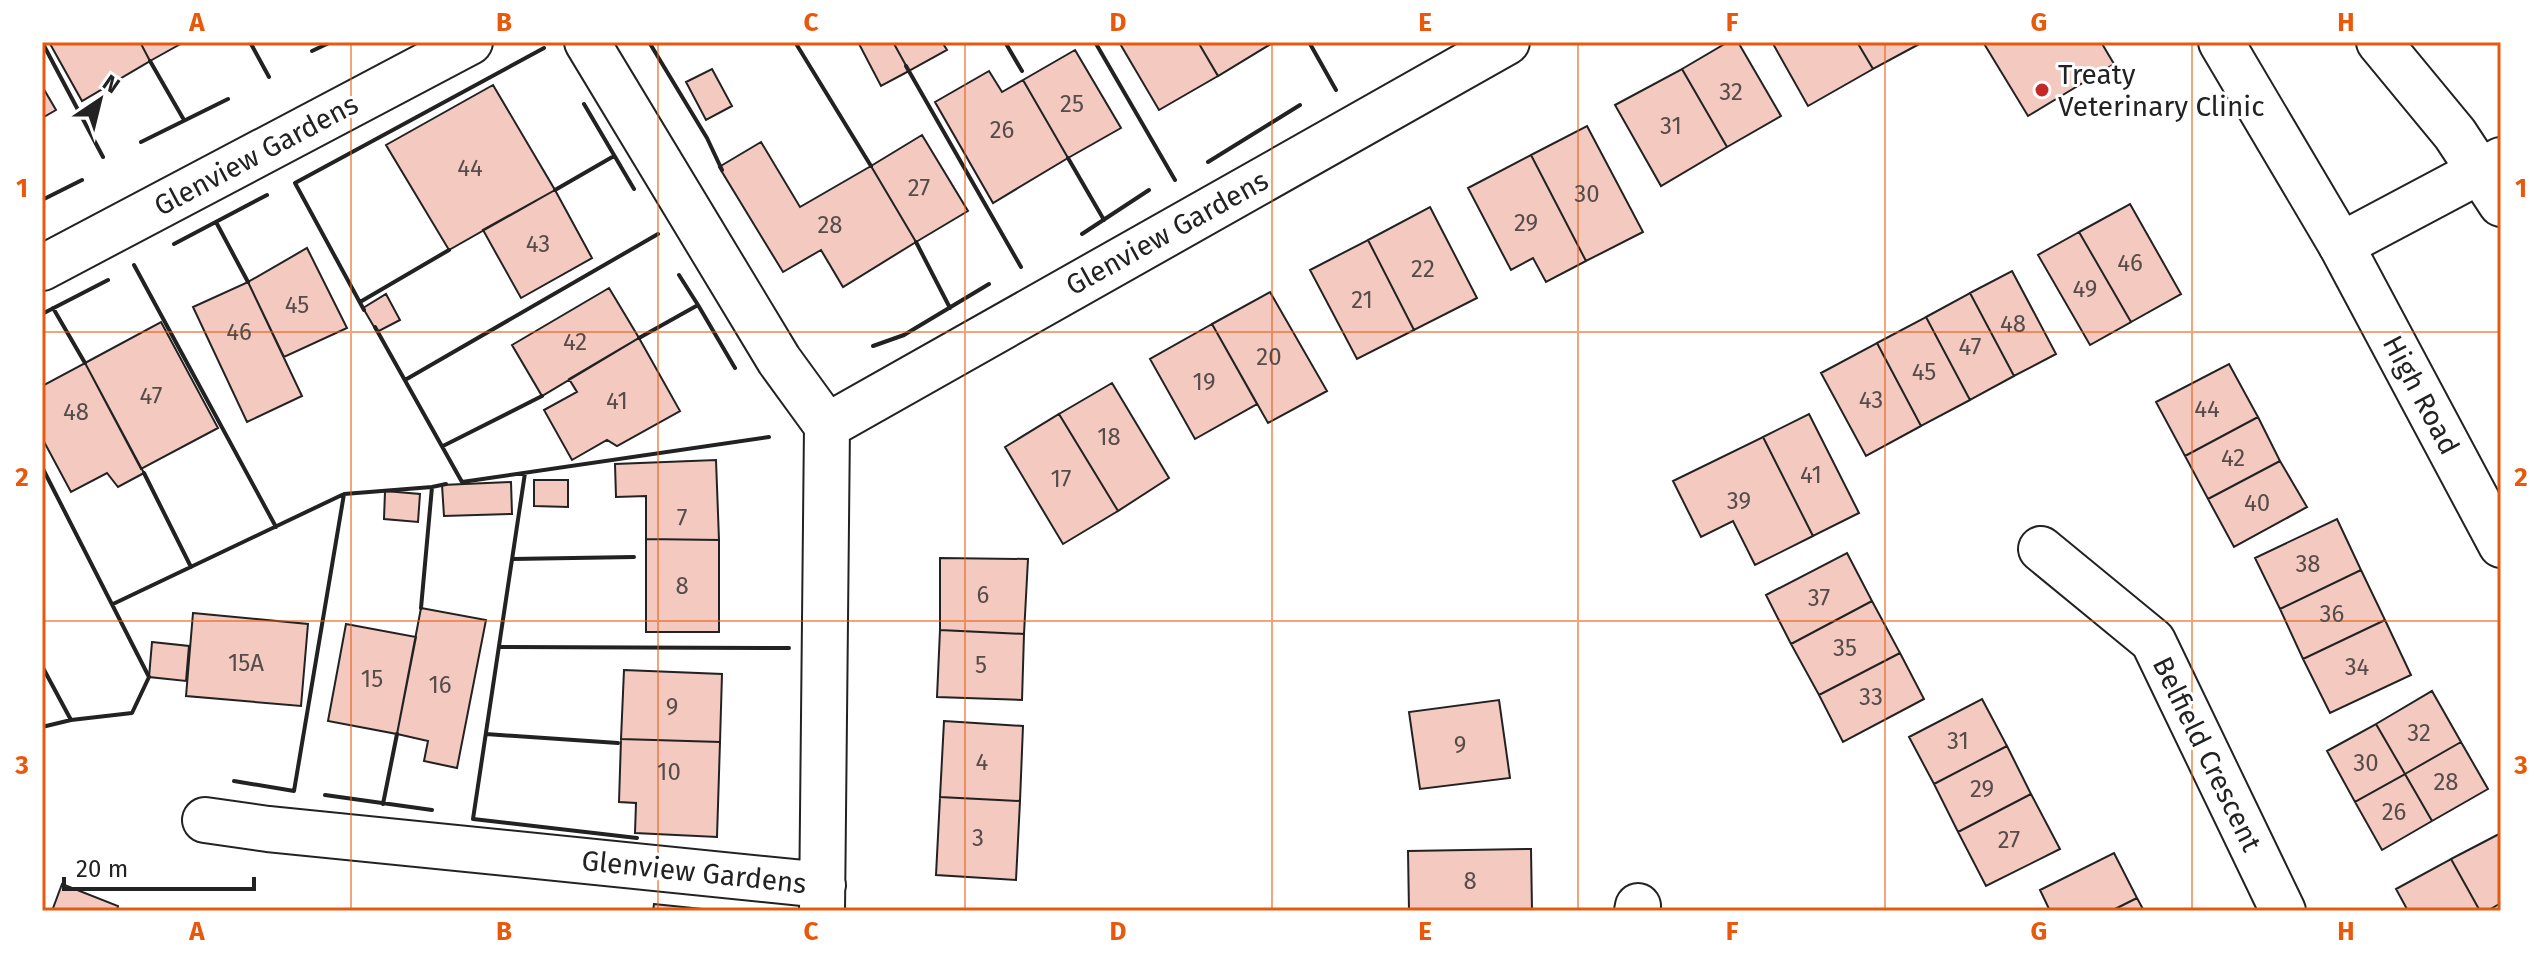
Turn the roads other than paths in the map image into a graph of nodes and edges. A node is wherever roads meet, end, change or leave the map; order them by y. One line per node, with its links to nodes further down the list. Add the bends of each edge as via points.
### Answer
1 (470, 42): 8 (street, Glenview Gardens)
2 (587, 42): 9 (street, via 779,360)
3 (1507, 42): 9 (street, Glenview Gardens)
4 (2221, 42): 7 (street, High Road)
5 (2379, 42): 6 (street)
6 (2493, 178): 7 (street)
7 (2341, 245): 10 (street, High Road)
8 (42, 268)
9 (827, 426): 13 (street, Glenview Gardens)
10 (2501, 545)
11 (2041, 549): 14 (street, Belfield Crescent, via 2153,641)
12 (205, 820): 13 (street, Glenview Gardens)
13 (822, 898)
14 (2283, 911)

